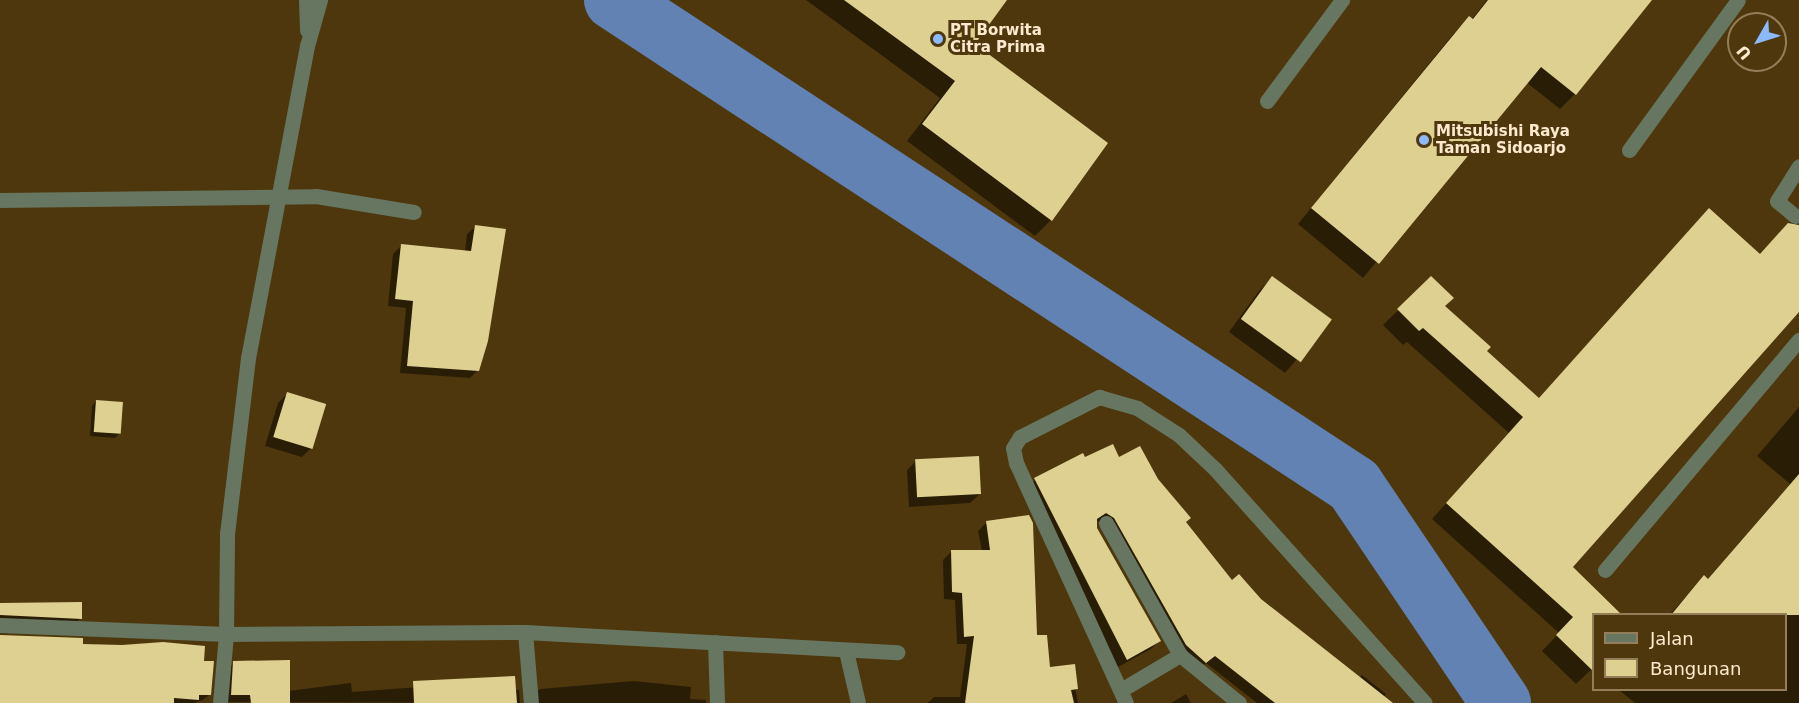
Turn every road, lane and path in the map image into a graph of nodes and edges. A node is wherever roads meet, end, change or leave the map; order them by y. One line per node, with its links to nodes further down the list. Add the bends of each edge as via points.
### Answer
1 (306, 0): 5 (street)
2 (320, 0): 5 (street)
3 (1342, 0): 6 (street)
4 (1738, 0): 7 (street)
5 (307, 46): 9 (street)
6 (1267, 100)
7 (1629, 150)
8 (1799, 166): 12 (street, via 1777,201)
9 (280, 196): 10 (street); 11 (street, via 316,196); 18 (street, via 248,358 227,534)
10 (0, 201)
11 (414, 212)
12 (1795, 216)
13 (1799, 340): 15 (street)
14 (1106, 523): 22 (street)
15 (1605, 570)
16 (0, 625): 18 (street)
17 (525, 632): 18 (street); 19 (street); 25 (street)
18 (226, 634): 24 (street)
19 (715, 642): 20 (street); 26 (street)
20 (846, 651): 21 (street); 27 (street)
21 (897, 652)
22 (1180, 656): 23 (street); 28 (street)
23 (1123, 697): 29 (street, via 1016,463 1013,448 1020,437 1099,397 1137,408 1179,435 1215,469)
24 (220, 703)
25 (531, 703)
26 (717, 703)
27 (858, 703)
28 (1239, 703)
29 (1425, 703)

